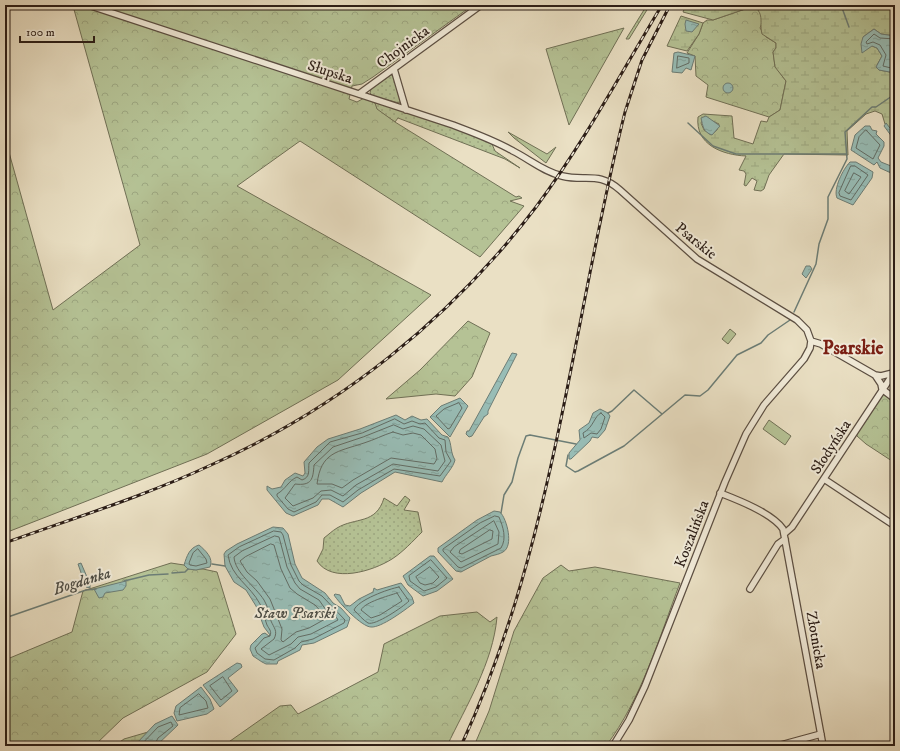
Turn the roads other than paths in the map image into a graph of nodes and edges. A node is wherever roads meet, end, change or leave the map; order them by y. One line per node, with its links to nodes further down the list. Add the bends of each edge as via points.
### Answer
1 (88, 5): 4 (street, Słupska)
2 (481, 5): 3 (street, Chojnicka)
3 (394, 69): 4 (street, Chojnicka); 5 (street)
4 (359, 94): 5 (street, Słupska)
5 (406, 110): 6 (street, Słupska, via 495,141)
6 (558, 176): 7 (street, Psarskie, via 594,177 612,184 697,259 797,320 807,330)
7 (811, 341): 9 (street, via 821,344); 13 (street, Koszalińska, via 804,359 753,421)
8 (894, 372): 9 (street); 10 (street, Słodyńska)
9 (875, 376): 10 (street)
10 (882, 389): 11 (street); 12 (street, Słodyńska)
11 (895, 399)
12 (824, 480): 14 (street); 15 (street, Słodyńska)
13 (720, 493): 15 (street, Złotnicka, via 774,519); 18 (street, Koszalińska, via 641,696)
14 (895, 526)
15 (785, 536): 16 (street); 17 (street, Złotnicka)
16 (750, 589)
17 (821, 734): 19 (street); 20 (street, Złotnicka)
18 (613, 746)
19 (777, 746)
20 (823, 746)

